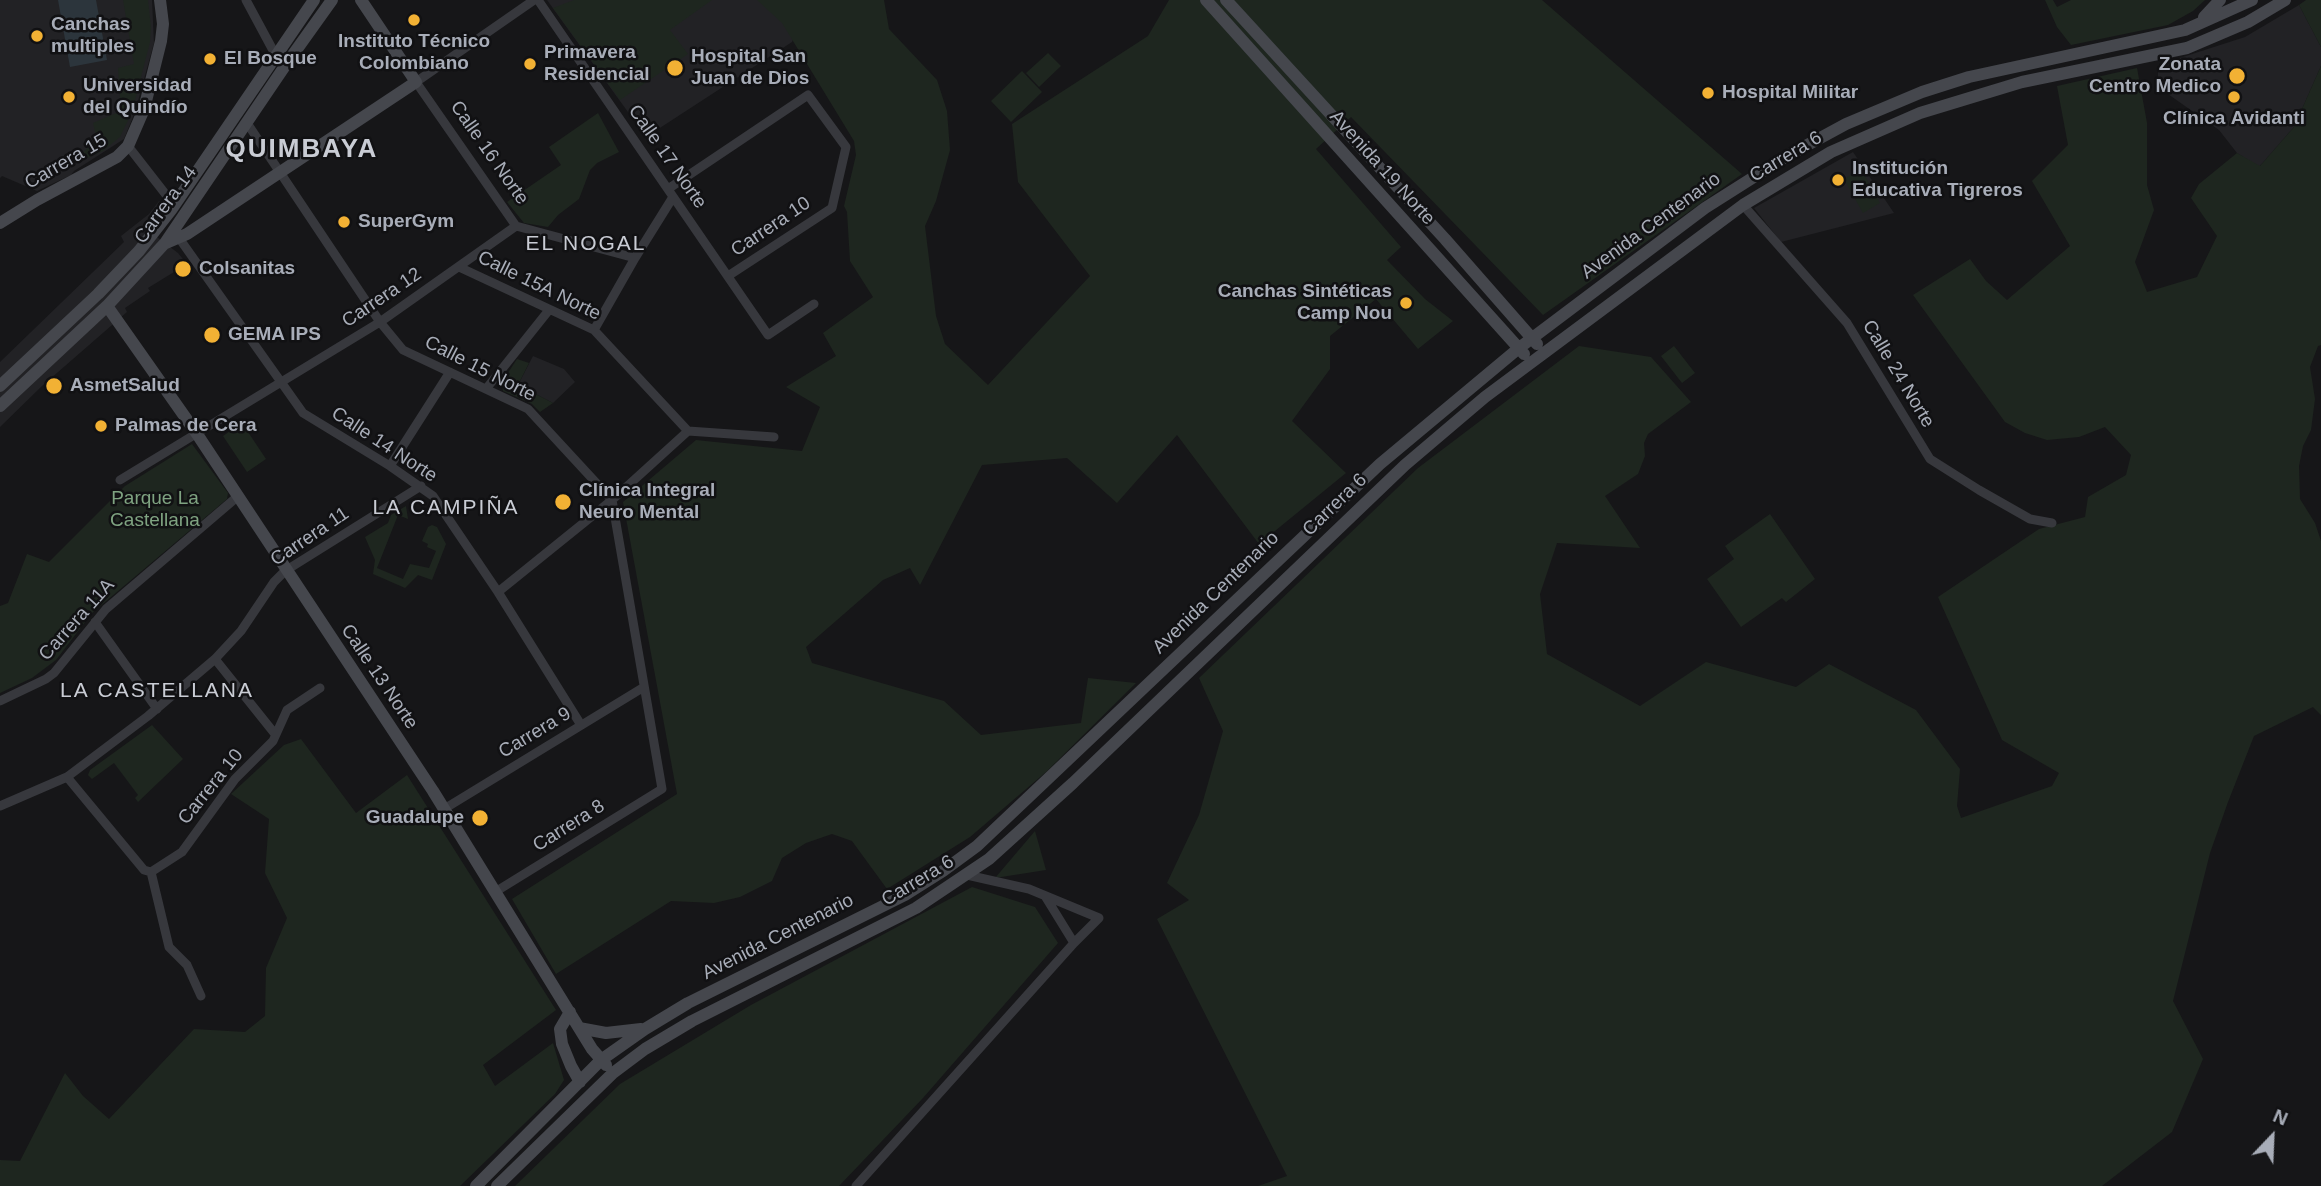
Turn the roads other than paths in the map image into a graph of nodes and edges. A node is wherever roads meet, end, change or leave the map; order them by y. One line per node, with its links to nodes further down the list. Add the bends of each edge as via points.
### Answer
1 (160, 0): 18 (main road, Carrera 15, via 161,41 144,109)
2 (246, 0): 13 (street)
3 (314, 0): 13 (main road, Carrera 14)
4 (332, 0): 15 (main road, Carrera 14)
5 (361, 0): 14 (main road, Calle 16 Norte)
6 (536, 0): 14 (street); 20 (street, Calle 17 Norte)
7 (1206, 0): 36 (main road, Avenida 19 Norte)
8 (1226, 0): 35 (main road, Avenida 19 Norte)
9 (2220, 0): 12 (main road)
10 (2252, 0): 12 (main road, Avenida Centenario)
11 (2284, 0): 17 (main road, Carrera 6, via 2248,22 2187,48 2022,82 1920,113)
12 (2185, 30): 16 (main road, Avenida Centenario, via 1969,77)
13 (275, 54): 21 (main road, Carrera 14)
14 (416, 82): 19 (main road); 24 (street, Calle 16 Norte)
15 (247, 123): 19 (street, Calle 15 Norte); 26 (main road, Carrera 14)
16 (1846, 124): 17 (street); 35 (main road, Avenida Centenario, via 1705,208)
17 (1854, 141): 22 (main road, Carrera 6)
18 (128, 146): 21 (street); 23 (main road, Carrera 15, via 117,157)
19 (279, 173): 25 (main road); 33 (street, Calle 15 Norte)
20 (671, 193): 27 (street); 29 (street, Calle 17 Norte); 29 (street, Carrera 10, via 808,95 846,147 832,208)
21 (174, 205): 41 (main road, Carrera 14, via 108,285)
22 (1743, 205): 37 (main road, Carrera 6); 52 (street, Calle 24 Norte, via 1847,323 1930,459 2030,519)
23 (0, 223)
24 (516, 226): 27 (street, Calle 16 Norte); 28 (street, Carrera 12)
25 (179, 238): 26 (main road); 40 (street, Calle 14 Norte)
26 (165, 243): 31 (main road, Carrera 14)
27 (635, 258): 34 (street)
28 (459, 267): 32 (street, Calle 15A Norte); 33 (street, Carrera 12)
29 (728, 276): 30 (street, Calle 17 Norte, via 768,335)
30 (814, 304)
31 (107, 306): 43 (main road, Carrera 14); 45 (main road, Calle 13 Norte)
32 (549, 310): 34 (street, Calle 15A Norte); 42 (street)
33 (380, 322): 39 (street, Calle 15 Norte, via 403,350); 40 (street, Carrera 12)
34 (594, 330): 44 (street, Calle 15A Norte)
35 (1532, 338): 36 (main road, Avenida Centenario); 37 (main road, Avenida 19 Norte)
36 (1519, 348): 38 (main road, Avenida 19 Norte); 76 (main road, Avenida Centenario, via 1380,464 977,846 905,895)
37 (1544, 352): 38 (main road, Carrera 6)
38 (1531, 362): 69 (main road, Carrera 6, via 1405,465 1073,783)
39 (450, 372): 42 (street, Calle 15 Norte); 47 (street)
40 (282, 383): 45 (street, Carrera 12); 47 (street, Calle 14 Norte, via 303,413)
41 (0, 386)
42 (486, 389): 51 (street, Calle 15 Norte, via 528,409)
43 (0, 406)
44 (688, 431): 46 (street); 51 (street)
45 (197, 433): 48 (street, Carrera 12); 50 (main road, Calle 13 Norte)
46 (774, 437)
47 (390, 466): 49 (street, Calle 14 Norte)
48 (120, 480)
49 (421, 486): 53 (street, Carrera 11); 54 (street, Calle 14 Norte, via 433,496)
50 (237, 497): 53 (main road, Calle 13 Norte); 55 (street, Carrera 11A)
51 (612, 500): 54 (street); 57 (street)
52 (2052, 523)
53 (285, 571): 56 (street, Carrera 11); 65 (main road, Calle 13 Norte)
54 (498, 592): 61 (street, Calle 14 Norte)
55 (95, 622): 59 (street, Carrera 11A, via 54,673); 60 (street)
56 (215, 659): 60 (street, Carrera 11); 62 (street)
57 (644, 687): 61 (street, Carrera 9); 70 (street, Carrera 8, via 662,789)
58 (320, 688): 62 (street, Carrera 10, via 287,710)
59 (0, 701)
60 (157, 709): 63 (street, Carrera 11)
61 (582, 725): 65 (street, Carrera 9)
62 (275, 734): 68 (street, Carrera 10, via 235,779 182,852)
63 (67, 777): 64 (street, Carrera 11); 66 (street)
64 (0, 806)
65 (444, 809): 70 (main road, Calle 13 Norte)
66 (129, 851): 67 (street); 68 (street)
67 (119, 860)
68 (151, 872): 73 (street, via 169,947 187,965)
69 (967, 875): 71 (street); 78 (main road, Carrera 6, via 916,908 692,1021)
70 (495, 892): 74 (main road, Calle 13 Norte)
71 (1044, 895): 72 (street); 72 (street, via 1099,918)
72 (1074, 943): 82 (street)
73 (201, 996)
74 (570, 1012): 75 (main road, Calle 13 Norte); 79 (main road, via 561,1029 562,1044)
75 (579, 1028): 76 (main road, via 606,1033); 77 (main road, Calle 13 Norte)
76 (645, 1028): 77 (main road, Avenida Centenario)
77 (601, 1060): 78 (main road, Calle 13 Norte); 79 (main road, Avenida Centenario)
78 (613, 1073): 81 (main road, Carrera 6)
79 (580, 1082): 80 (main road, Avenida Centenario)
80 (476, 1186)
81 (497, 1186)
82 (856, 1186)

